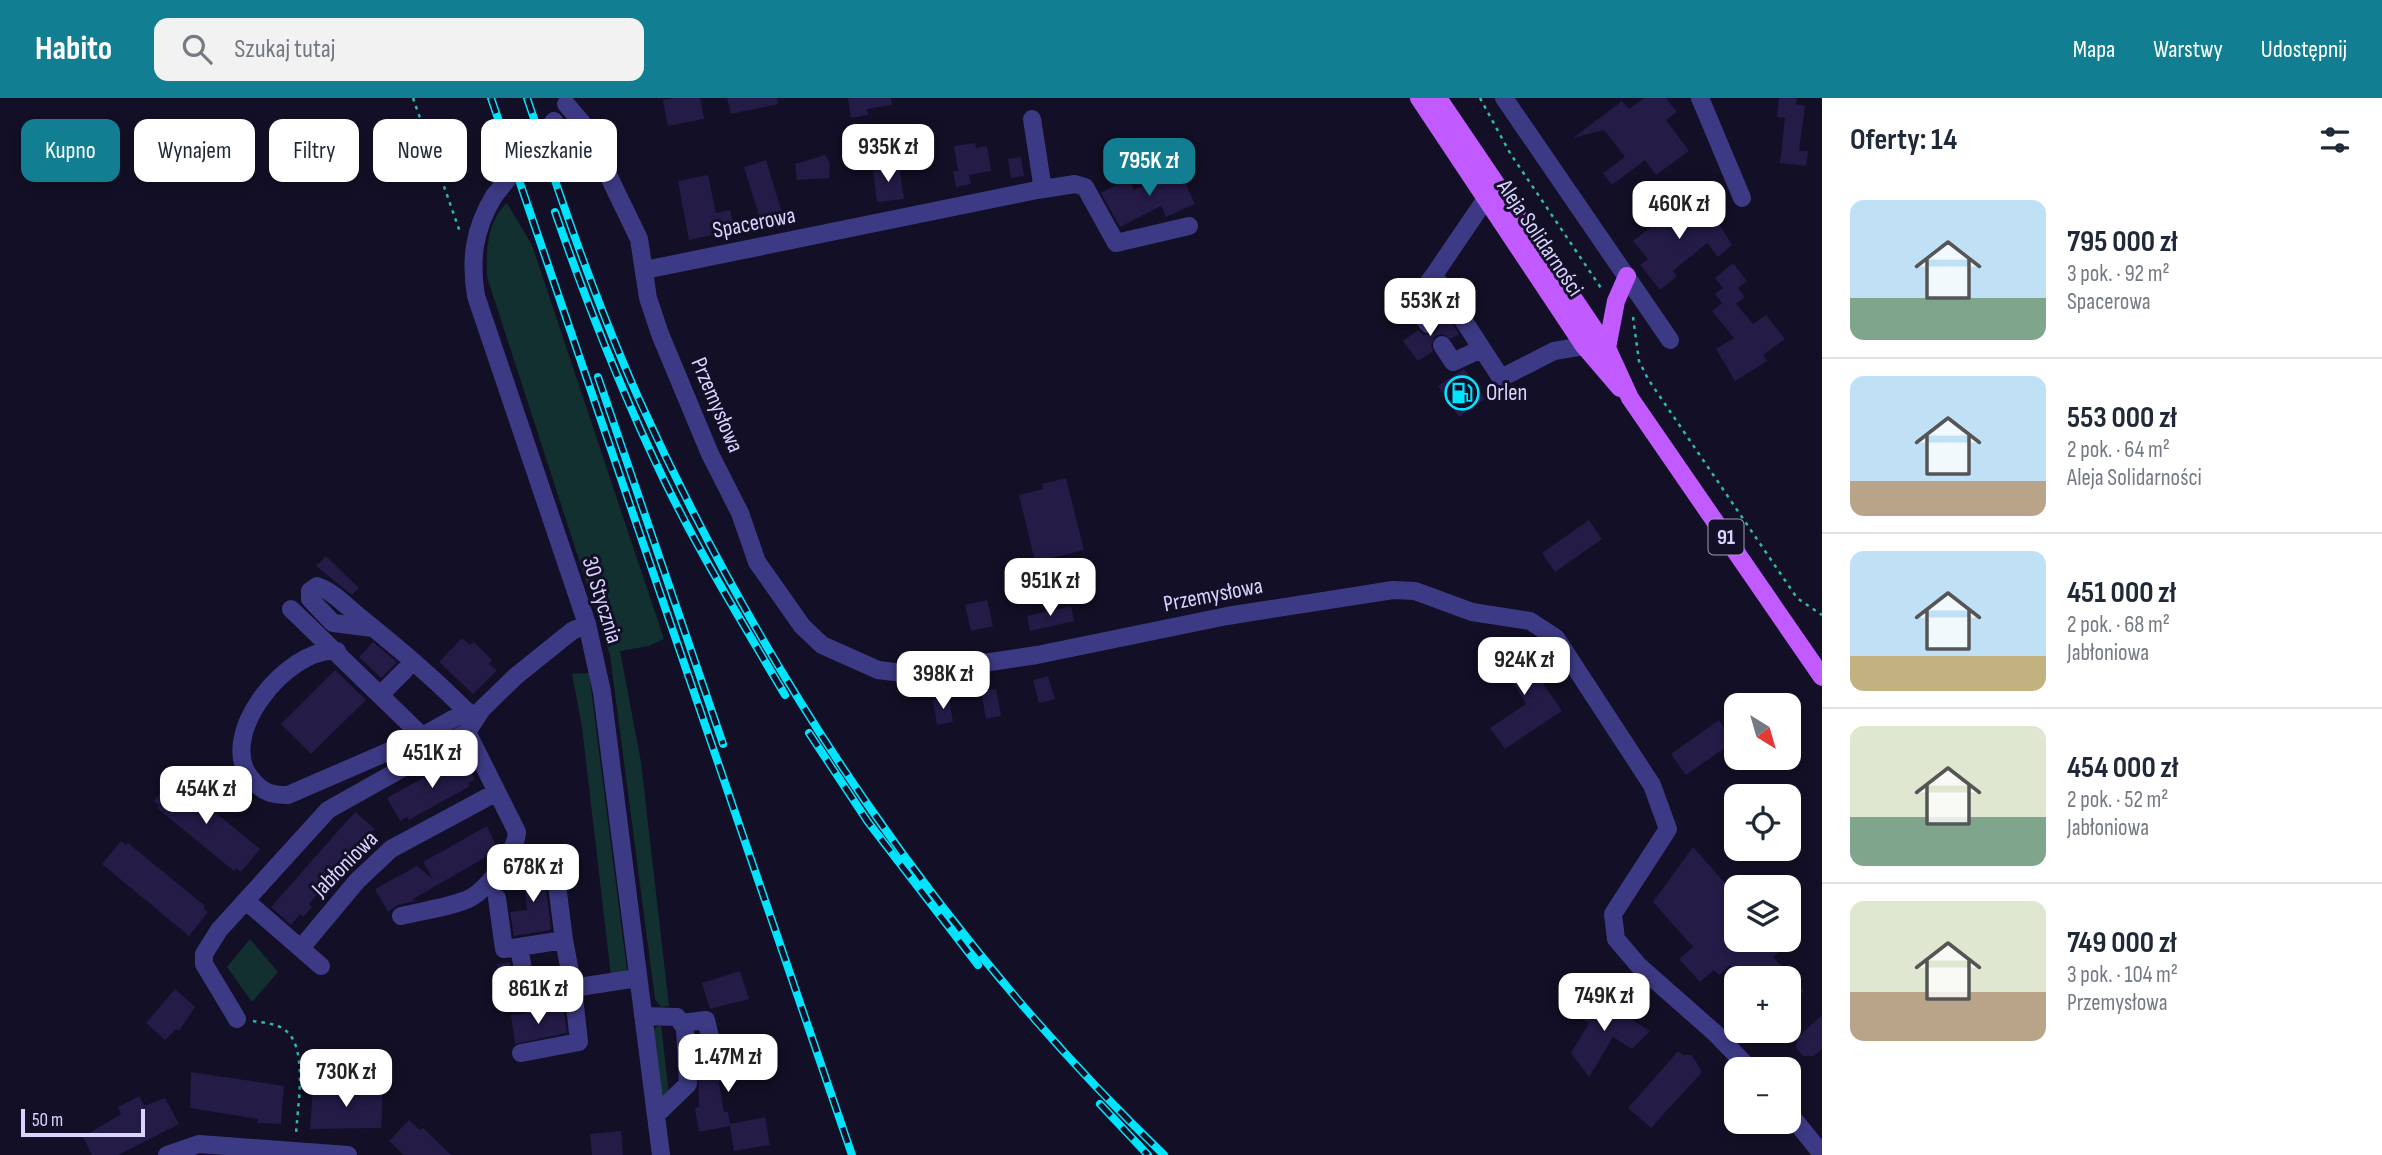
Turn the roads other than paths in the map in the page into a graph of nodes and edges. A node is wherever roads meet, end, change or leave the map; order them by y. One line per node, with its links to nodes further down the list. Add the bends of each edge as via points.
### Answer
1 (1419, 98): 9 (main road, Aleja Solidarności / 91)
2 (1438, 98): 18 (main road, Aleja Solidarności / 91)
3 (1504, 98): 13 (street)
4 (1700, 98): 8 (street)
5 (567, 101): 11 (street, Przemysłowa, via 584,125 639,239); 22 (street, 30 Stycznia, bridge, via 494,196 475,236 473,268 476,296)
6 (1032, 119): 7 (street, via 1042,183)
7 (1037, 190): 10 (street, Spacerowa, via 1075,184 1085,187 1116,243); 11 (street, Spacerowa)
8 (1742, 198)
9 (1485, 200): 12 (street); 17 (main road, Aleja Solidarności / 91)
10 (1189, 226)
11 (645, 270): 46 (street, Przemysłowa, via 660,334 740,513 757,562 802,626 822,645 878,670 910,674 967,666 1227,616 1394,590 1415,591 1472,612 1530,621 1556,638 1652,785 1668,829 1613,914 1616,939)
12 (1434, 275): 14 (street, via 1413,303); 19 (street)
13 (1627, 276): 15 (street); 18 (main road, via 1616,301)
14 (1427, 324)
15 (1670, 340)
16 (1442, 345): 19 (street, via 1453,362)
17 (1584, 346): 19 (street, via 1554,351 1501,377); 20 (main road, Aleja Solidarności / 91)
18 (1606, 348): 20 (main road, Aleja Solidarności / 91)
19 (1481, 349)
20 (1630, 398): 26 (main road, Aleja Solidarności / 91)
21 (291, 609): 24 (street)
22 (587, 624): 28 (street, Jabłoniowa, via 516,677); 39 (street, 30 Stycznia, via 607,724)
23 (373, 628): 28 (street, via 407,654)
24 (337, 651): 27 (street); 29 (street, via 323,650 304,660 264,693 242,736 241,764 261,790 288,794)
25 (405, 670): 27 (street)
26 (1822, 677)
27 (381, 694): 29 (street)
28 (470, 721): 29 (street); 30 (street); 33 (street, Jabłoniowa, via 328,810)
29 (422, 736)
30 (497, 792): 34 (street, via 517,832 517,845 495,874 469,900); 37 (street, Jabłoniowa, via 391,849 357,881)
31 (555, 870): 35 (street)
32 (497, 898): 36 (street, via 504,949)
33 (246, 901): 37 (street); 42 (street, Jabłoniowa, via 204,954 207,974)
34 (401, 916)
35 (564, 940): 36 (street); 40 (street)
36 (519, 947): 40 (street, via 529,1004)
37 (301, 948): 38 (street)
38 (321, 966)
39 (637, 978): 40 (street); 41 (street, 30 Stycznia)
40 (573, 993): 45 (street, via 579,1042)
41 (643, 1016): 43 (street, via 671,1016); 47 (street, 30 Stycznia)
42 (237, 1019)
43 (682, 1023): 44 (street); 44 (street, via 706,1020 711,1041)
44 (686, 1045): 47 (street, via 688,1084)
45 (521, 1053)
46 (1738, 1057)
47 (656, 1115): 52 (street, 30 Stycznia)
48 (1801, 1128): 49 (street)
49 (1822, 1154)
50 (167, 1155): 51 (street, via 200,1144)
51 (348, 1155)
52 (661, 1155)

